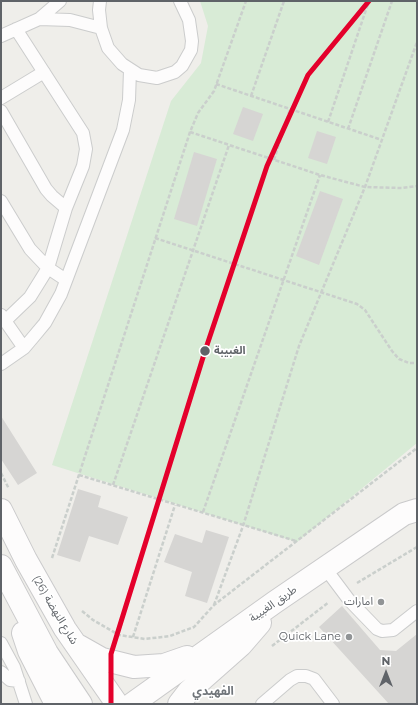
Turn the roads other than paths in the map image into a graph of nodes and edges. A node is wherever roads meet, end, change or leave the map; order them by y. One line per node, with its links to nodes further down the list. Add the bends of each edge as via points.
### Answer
1 (60, 1): 4 (lane)
2 (100, 1): 5 (lane, via 98,10)
3 (180, 1): 8 (lane, via 189,20 191,32 191,50 187,59 175,72 161,77 148,78)
4 (38, 19): 5 (lane, via 70,20); 6 (lane)
5 (101, 28): 8 (lane, via 108,48)
6 (16, 29): 7 (lane); 9 (lane)
7 (1, 36)
8 (130, 70): 15 (lane, via 129,100 123,130)
9 (44, 72): 10 (lane); 13 (lane, via 86,141 86,158)
10 (1, 98)
11 (1, 112): 13 (lane, via 46,189)
12 (1, 201): 14 (lane, via 22,239)
13 (66, 208): 14 (lane)
14 (48, 268): 15 (lane); 16 (lane, via 30,297)
15 (66, 280): 17 (lane, via 54,309)
16 (3, 318): 17 (lane)
17 (24, 348): 18 (lane)
18 (1, 364)
19 (1, 510): 26 (street, شارع النهضة (26), via 45,595)
20 (417, 510): 22 (street, طريق الغبيبة, via 404,514)
21 (1, 566): 23 (street)
22 (325, 568): 24 (street, طريق الغبيبة); 25 (lane, via 372,625 382,630 393,630)
23 (18, 598): 32 (street, via 29,651); 33 (street, via 47,653)
24 (275, 602): 28 (street, طريق الغبيبة); 36 (street, via 241,645 189,691)
25 (417, 612)
26 (74, 642): 28 (street, via 102,659 134,667 164,665); 34 (street, شارع النهضة (26))
27 (1, 643): 30 (lane)
28 (210, 648): 35 (street, طريق الغبيبة)
29 (1, 672): 30 (lane, via 10,680)
30 (19, 681): 31 (lane)
31 (26, 704)
32 (56, 704)
33 (81, 704)
34 (117, 704)
35 (132, 704)
36 (179, 704)
37 (262, 704): 38 (lane, via 290,680 297,676 306,676 314,679)
38 (333, 704)

